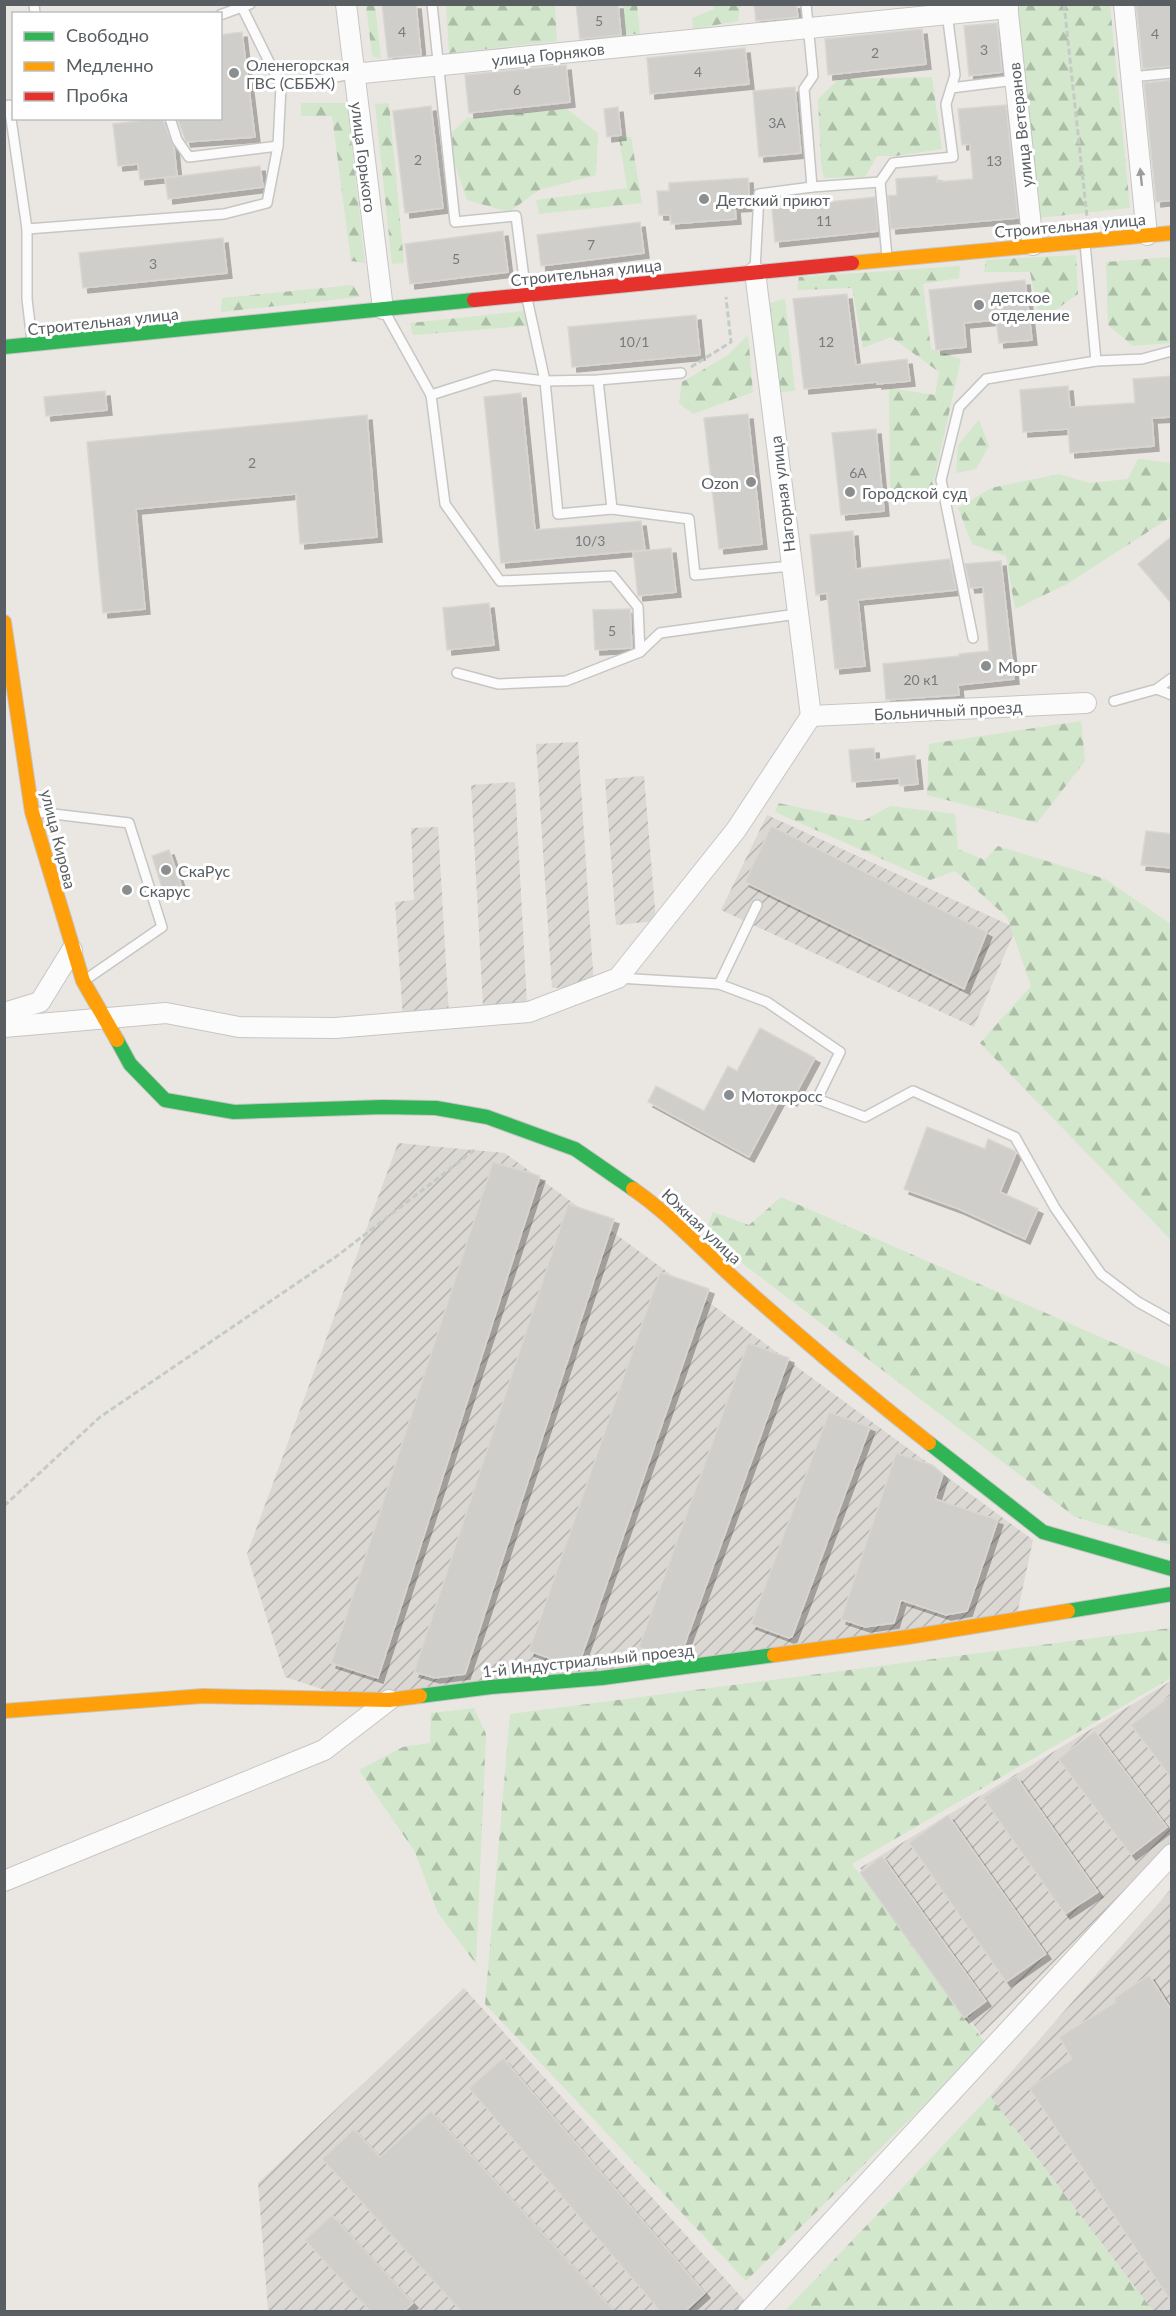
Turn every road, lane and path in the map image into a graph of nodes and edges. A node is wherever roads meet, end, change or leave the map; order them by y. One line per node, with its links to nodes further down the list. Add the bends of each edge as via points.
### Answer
1 (346, 4): 13 (street, улица Горького)
2 (432, 4): 11 (lane)
3 (806, 4): 10 (lane)
4 (1064, 4): 23 (path)
5 (1124, 4): 14 (street)
6 (246, 6): 9 (lane); 16 (lane)
7 (1007, 6): 8 (street, улица Горняков); 15 (street, улица Ветеранов)
8 (947, 9): 10 (street, улица Горняков); 17 (lane, via 955,75)
9 (222, 14)
10 (808, 28): 11 (street, улица Горняков); 22 (lane, via 813,76 804,89)
11 (439, 66): 13 (street, улица Горняков); 32 (lane, via 455,222 516,216)
12 (1172, 73): 14 (lane)
13 (353, 74): 16 (lane, улица Горняков); 33 (street, улица Горького)
14 (1131, 77): 26 (street, one-way to 14)
15 (1015, 80): 17 (lane); 28 (street, улица Ветеранов)
16 (281, 86): 20 (lane)
17 (951, 87): 21 (lane, via 946,104 952,157 893,163)
18 (9, 104): 24 (lane)
19 (171, 120): 20 (lane, via 177,140 189,157)
20 (278, 146): 24 (lane, via 267,203 224,214)
21 (879, 182): 22 (lane); 29 (lane)
22 (812, 187): 30 (lane, via 759,194)
23 (1087, 218)
24 (27, 229): 34 (lane, via 27,299)
25 (1172, 233): 26 (street, Строительная улица)
26 (1147, 235): 27 (street, Строительная улица)
27 (1085, 240): 28 (street, Строительная улица); 37 (lane)
28 (1033, 245): 29 (street, Строительная улица)
29 (887, 259): 30 (street, Строительная улица)
30 (755, 272): 31 (street, Строительная улица); 43 (street, Нагорная улица)
31 (724, 275): 32 (street, Строительная улица); 38 (path, via 731,342)
32 (526, 294): 33 (street, Строительная улица); 40 (lane)
33 (383, 309): 34 (street, Строительная улица); 41 (lane)
34 (33, 344): 35 (street, Строительная улица)
35 (4, 347)
36 (1172, 351): 37 (lane, via 1142,359)
37 (1096, 361): 46 (lane, via 986,380 959,406 940,480)
38 (681, 373): 39 (lane)
39 (598, 380): 40 (lane); 42 (lane)
40 (545, 381): 41 (lane, via 494,375); 42 (lane, via 558,514)
41 (431, 395): 48 (lane, via 445,504 500,580 613,576 638,607)
42 (612, 509): 43 (lane, via 689,519 695,575)
43 (791, 566): 44 (street, Нагорная улица)
44 (797, 614): 48 (lane, via 660,633); 55 (street, Нагорная улица)
45 (4, 622): 47 (street, улица Кирова)
46 (973, 638)
47 (6, 646): 56 (street, улица Кирова)
48 (640, 652): 49 (lane, via 566,681 498,684)
49 (457, 674)
50 (1172, 678): 51 (lane)
51 (1157, 689): 52 (lane); 53 (lane)
52 (1172, 695)
53 (1114, 701)
54 (1086, 703): 55 (street, Больничный проезд)
55 (811, 716): 59 (street, via 736,830)
56 (32, 812): 58 (street, улица Кирова); 60 (lane, via 129,823 162,927)
57 (757, 905): 61 (lane)
58 (72, 950): 60 (street, улица Кирова); 62 (street, via 40,1002)
59 (618, 978): 61 (lane); 63 (street, via 529,1012 335,1028 239,1027 166,1013)
60 (82, 981): 63 (street, улица Кирова)
61 (719, 984): 66 (lane, via 767,1002 840,1052 817,1099 865,1118 913,1091 1015,1137 1055,1208 1101,1274 1137,1302)
62 (4, 1014)
63 (105, 1019): 64 (street); 68 (street, Южная улица, via 130,1064 165,1100 234,1112 436,1108 487,1117 575,1149 658,1206 738,1282 890,1412 1043,1532)
64 (4, 1027)
65 (477, 1148): 67 (path, via 337,1256 100,1417)
66 (1172, 1321)
67 (4, 1506)
68 (1172, 1569)
69 (1172, 1594): 70 (street, 1-й Индустриальный проезд, via 828,1648 602,1678)
70 (389, 1700): 71 (street, 1-й Индустриальный проезд, via 203,1696); 73 (street, via 324,1750)
71 (4, 1711)
72 (1172, 1854): 74 (street)
73 (4, 1881)
74 (748, 2312)

